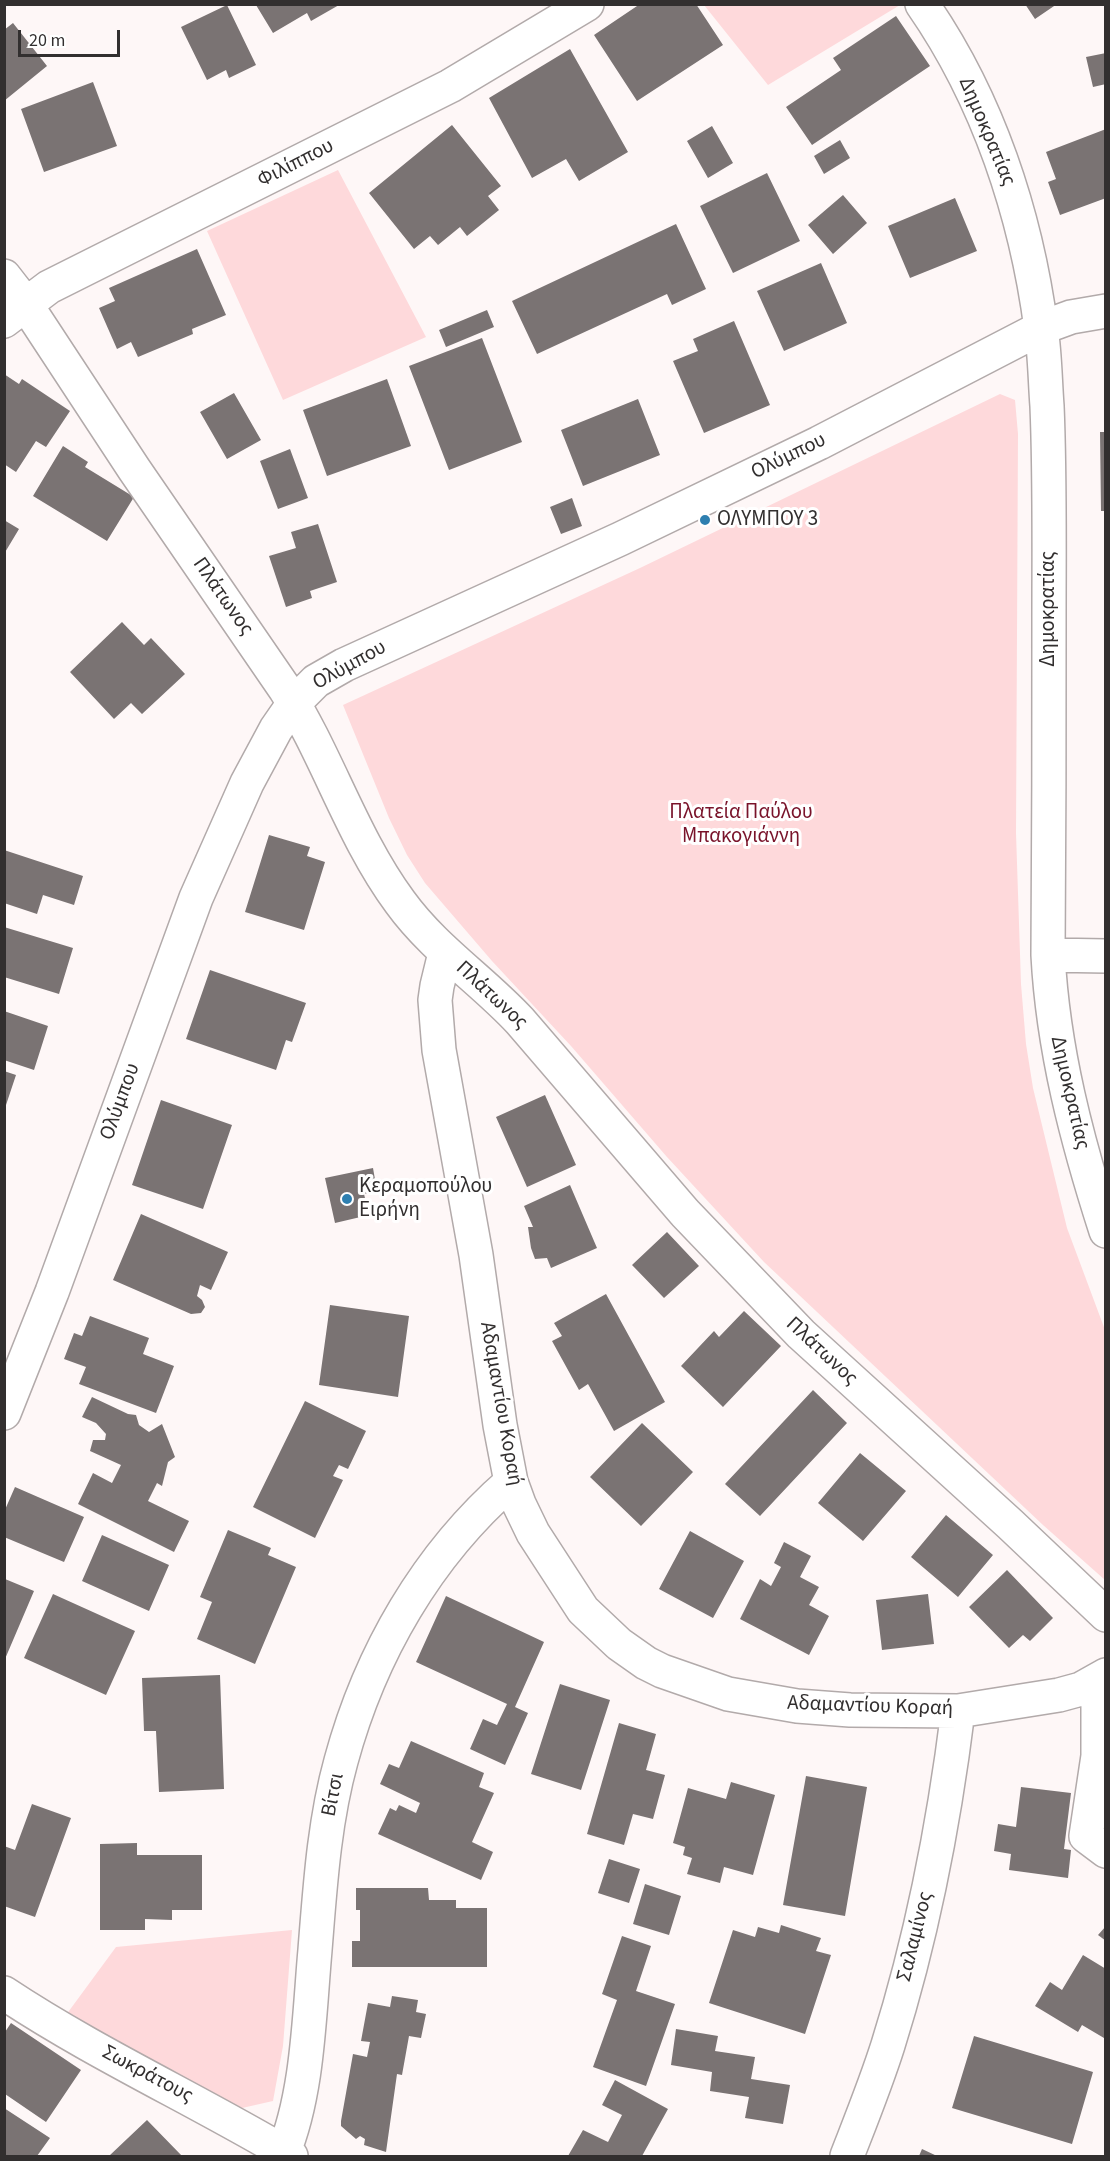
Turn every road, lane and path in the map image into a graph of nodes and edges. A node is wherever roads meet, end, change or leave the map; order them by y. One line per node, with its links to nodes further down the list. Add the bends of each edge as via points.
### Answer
1 (587, 4): 5 (street, Φιλίππου, via 450,86 49,287)
2 (922, 4): 6 (street, Δημοκρατίας, via 961,70 997,149 1022,225)
3 (4, 276): 5 (street, Πλάτωνος)
4 (1106, 311): 6 (street, Ολύμπου, via 1071,317)
5 (15, 312): 7 (street, Πλάτωνος, via 134,469)
6 (1041, 328): 7 (street, Ολύμπου, via 819,443 344,665 316,681); 9 (street, Δημοκρατίας, via 1049,489)
7 (294, 703): 8 (street, Πλάτωνος, via 377,867 400,903); 12 (street, Ολύμπου, via 247,783 196,898)
8 (445, 953): 13 (street, Αδαμαντίου Κοραή, via 435,1000 439,1050); 14 (street, Πλάτωνος, via 511,1011 685,1214 793,1327)
9 (1048, 955): 10 (street); 11 (street, Δημοκρατίας, via 1061,1067)
10 (1106, 956)
11 (1106, 1231)
12 (4, 1413)
13 (511, 1482): 16 (street, Αδαμαντίου Κοραή, via 533,1533 583,1610 619,1644 654,1667 728,1694 787,1705); 19 (street, Βίτσι, via 474,1516 423,1578 385,1645 340,1761 319,1899 305,2054)
14 (1106, 1615)
15 (1102, 1678): 16 (street, Αδαμαντίου Κοραή, via 1059,1695); 17 (street, via 1098,1756 1086,1836)
16 (958, 1711): 20 (street, Σαλαμίνος, via 936,1850 906,1979 887,2047)
17 (1106, 1851)
18 (4, 1993): 19 (street, Σωκράτους)
19 (285, 2155)
20 (847, 2157)

